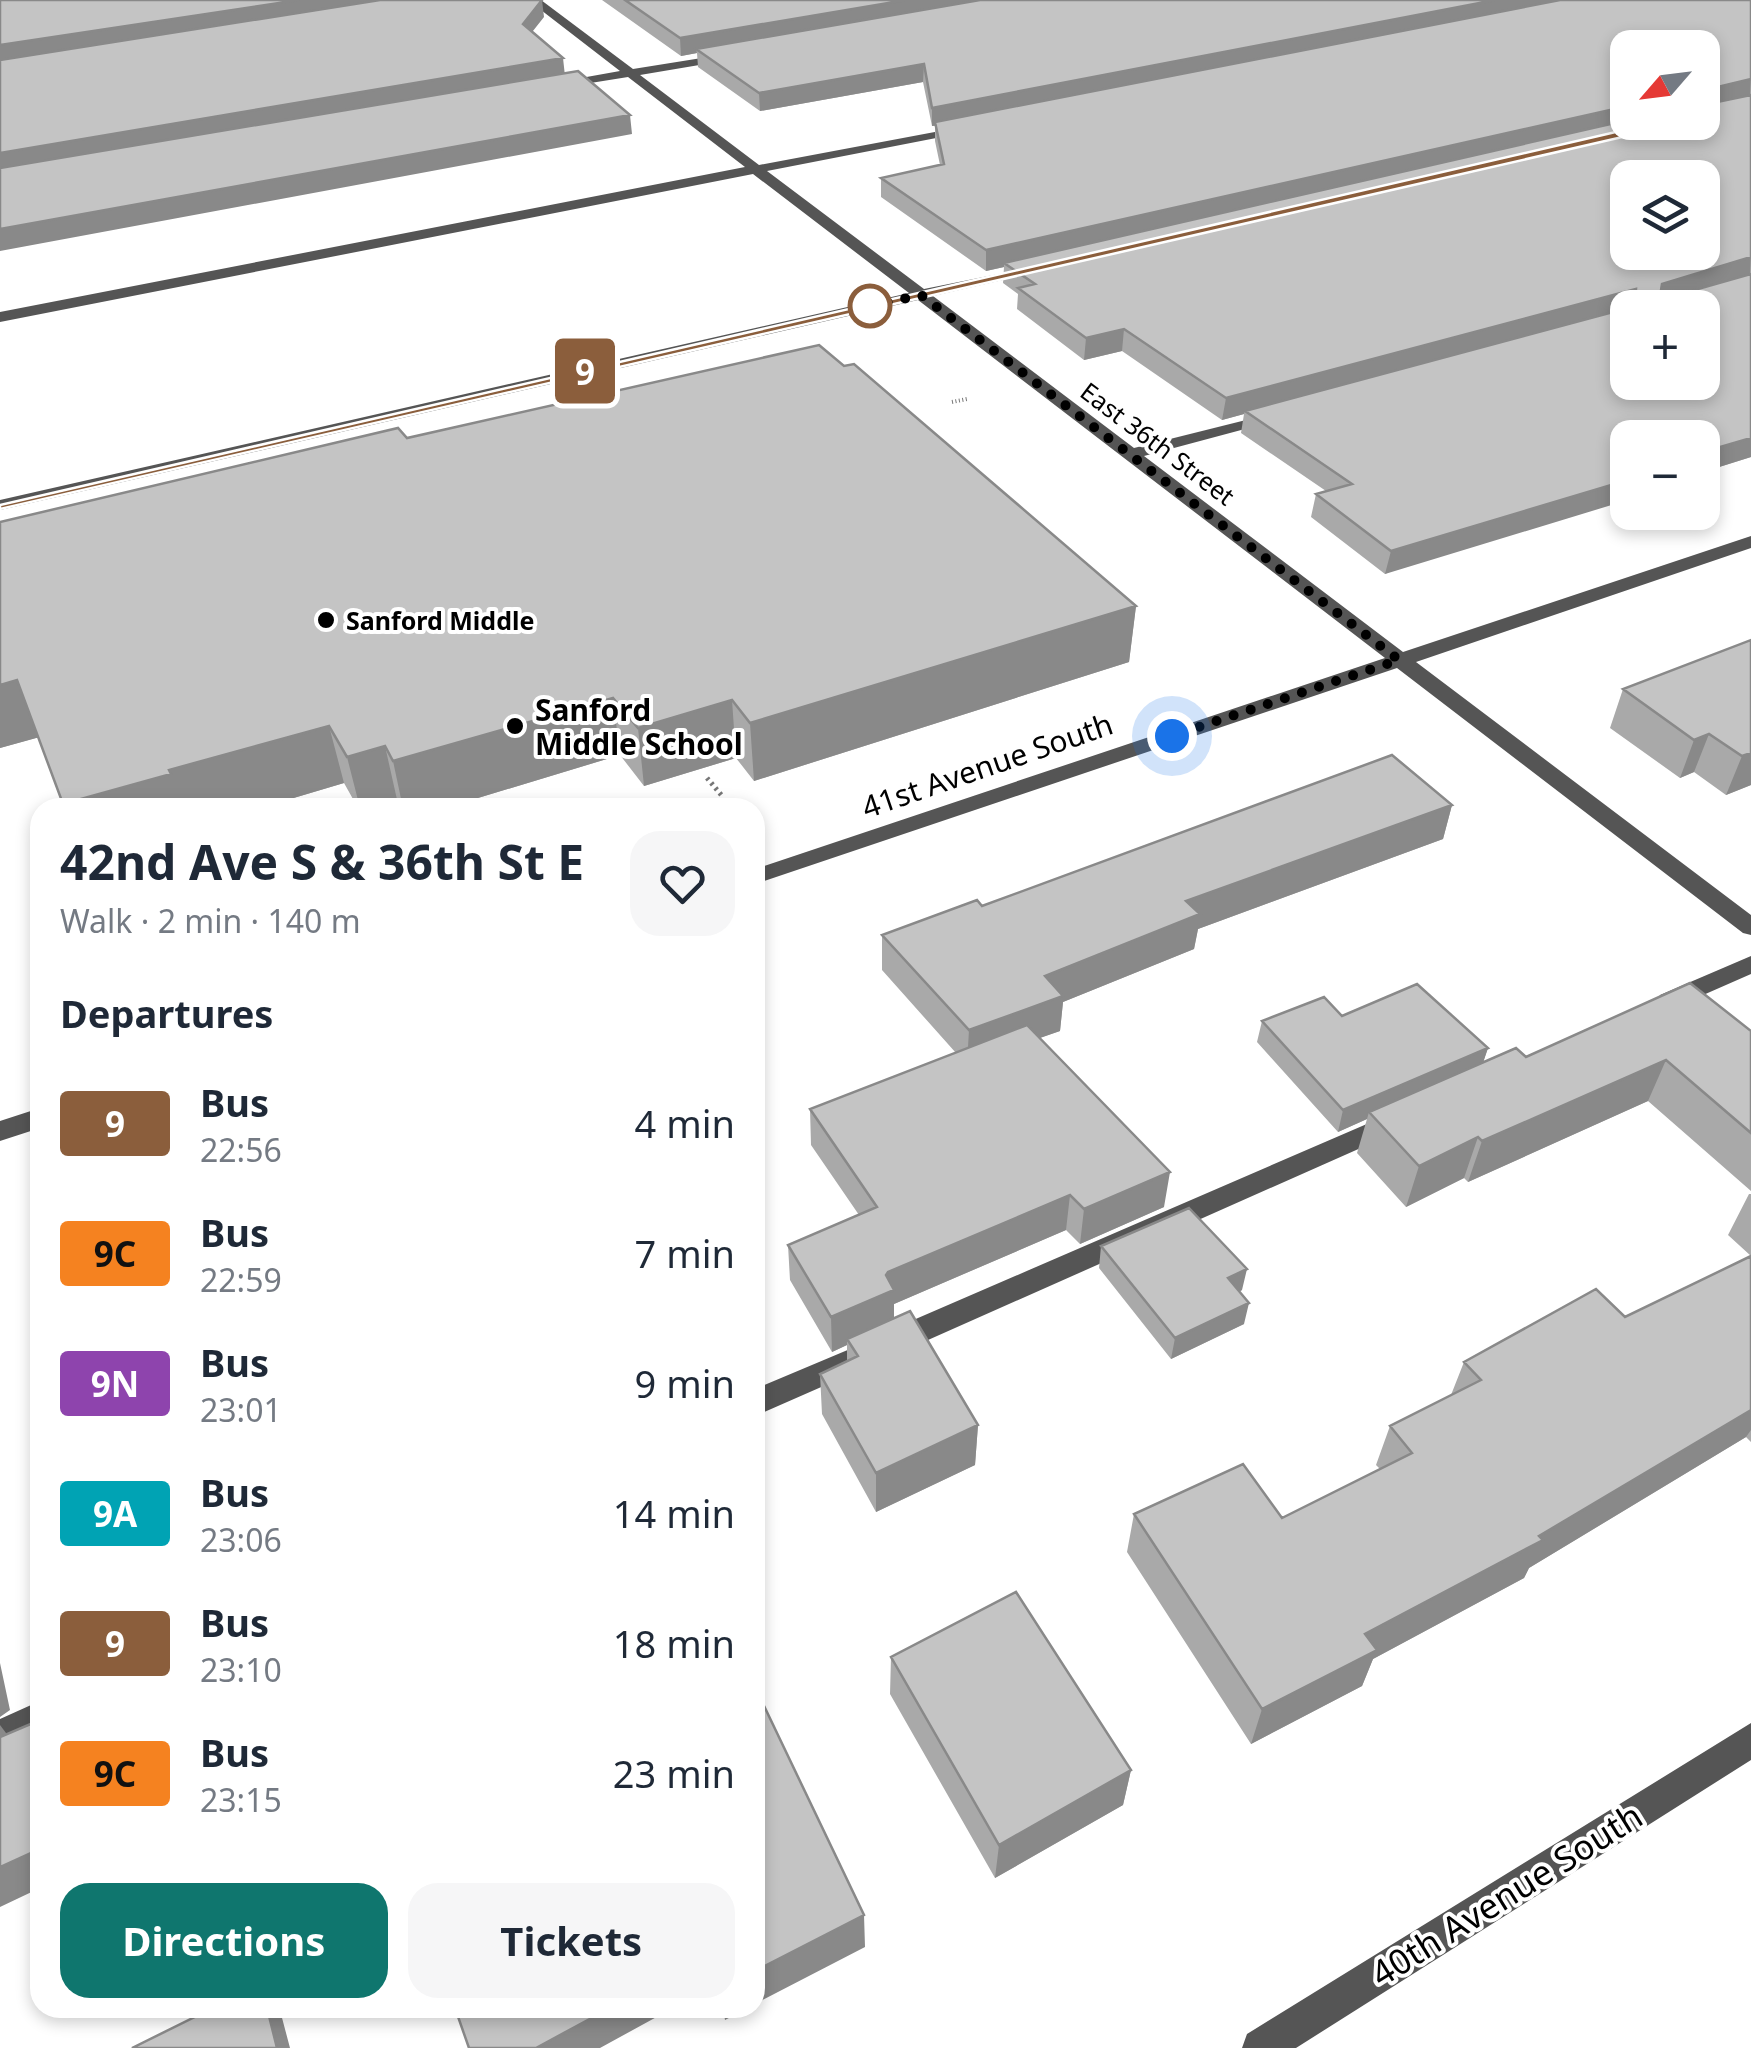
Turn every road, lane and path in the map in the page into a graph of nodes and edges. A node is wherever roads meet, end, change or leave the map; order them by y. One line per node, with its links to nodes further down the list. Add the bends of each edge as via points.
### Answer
1 (534, 0): 3 (street, East 36th Street)
2 (745, 53): 3 (street)
3 (631, 73): 4 (street); 6 (street, East 36th Street)
4 (542, 88)
5 (981, 125): 6 (street)
6 (757, 170): 8 (street, East 36th Street); 9 (street)
7 (1043, 266): 8 (street)
8 (921, 295): 13 (street, East 36th Street); 14 (street)
9 (0, 317)
10 (967, 399): 11 (path)
11 (952, 402)
12 (1294, 410): 13 (street)
13 (1132, 454): 16 (street, East 36th Street)
14 (0, 505)
15 (1751, 542): 16 (street, 41st Avenue South)
16 (1399, 660): 19 (street, 41st Avenue South); 20 (street, East 36th Street)
17 (707, 778): 18 (path)
18 (723, 798)
19 (765, 875)
20 (1751, 927)
21 (1751, 964): 22 (street)
22 (1644, 1012)
23 (1408, 1115): 26 (street)
24 (30, 1121): 25 (street)
25 (0, 1131)
26 (765, 1399)
27 (30, 1722): 28 (street)
28 (0, 1736)
29 (1751, 1740): 30 (street, 40th Avenue South)
30 (1261, 2048)

